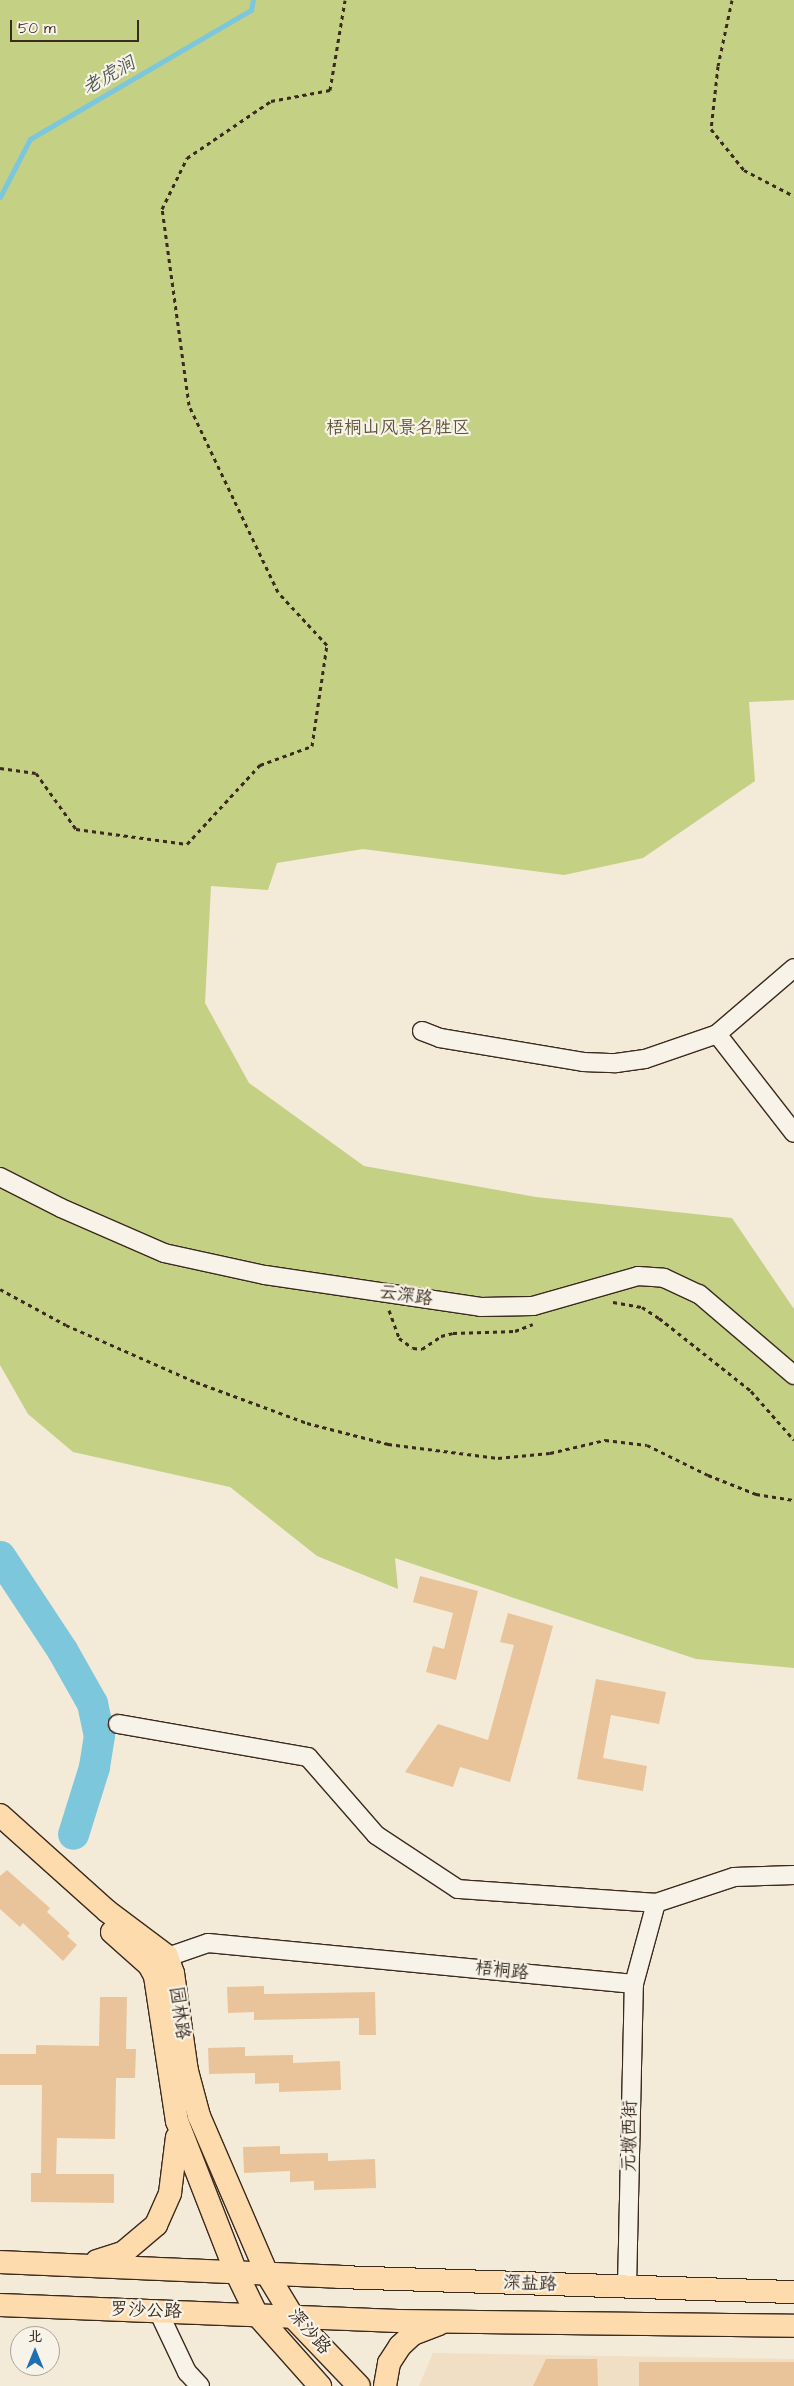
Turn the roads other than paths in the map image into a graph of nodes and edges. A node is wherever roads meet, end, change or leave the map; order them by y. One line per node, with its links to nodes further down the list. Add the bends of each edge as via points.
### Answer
1 (794, 968): 3 (street)
2 (422, 1031): 3 (street, via 440,1038 583,1062 616,1063 645,1060)
3 (716, 1034): 4 (street)
4 (794, 1133)
5 (0, 1176): 6 (street, 云深路, via 62,1208 164,1253 266,1275 481,1307 533,1306 638,1276 664,1278 699,1294)
6 (794, 1375)
7 (118, 1724): 11 (street, via 308,1757 376,1835 458,1889)
8 (0, 1815): 12 (main road)
9 (0, 1834): 12 (main road)
10 (794, 1876): 11 (street, via 734,1877)
11 (656, 1903): 13 (street)
12 (158, 1960): 13 (street, 梧桐路, via 208,1943); 14 (main road, 园林路, via 155,1976); 18 (main road, 园林路, via 173,1973 187,2071 199,2116)
13 (634, 1984): 19 (street, 元墩西街)
14 (176, 2121): 16 (main road, via 175,2173 168,2202 156,2225 142,2241 124,2252); 17 (main road, 园林路)
15 (0, 2262): 16 (main road)
16 (74, 2265): 17 (main road)
17 (236, 2272): 18 (main road); 23 (main road, 深沙路)
18 (266, 2274): 19 (main road, 深盐路); 24 (main road, 深沙路)
19 (627, 2287): 20 (main road, 深盐路)
20 (794, 2292)
21 (0, 2306): 22 (main road, 罗沙公路)
22 (158, 2312): 23 (main road, 罗沙公路); 27 (street, via 187,2372)
23 (257, 2315): 24 (main road, 罗沙公路); 28 (main road, 深沙路)
24 (293, 2317): 25 (main road); 29 (main road, 深沙路)
25 (452, 2321): 26 (main road); 30 (main road, via 430,2326 406,2340 389,2364)
26 (794, 2326)
27 (200, 2386)
28 (320, 2386)
29 (358, 2386)
30 (385, 2386)

